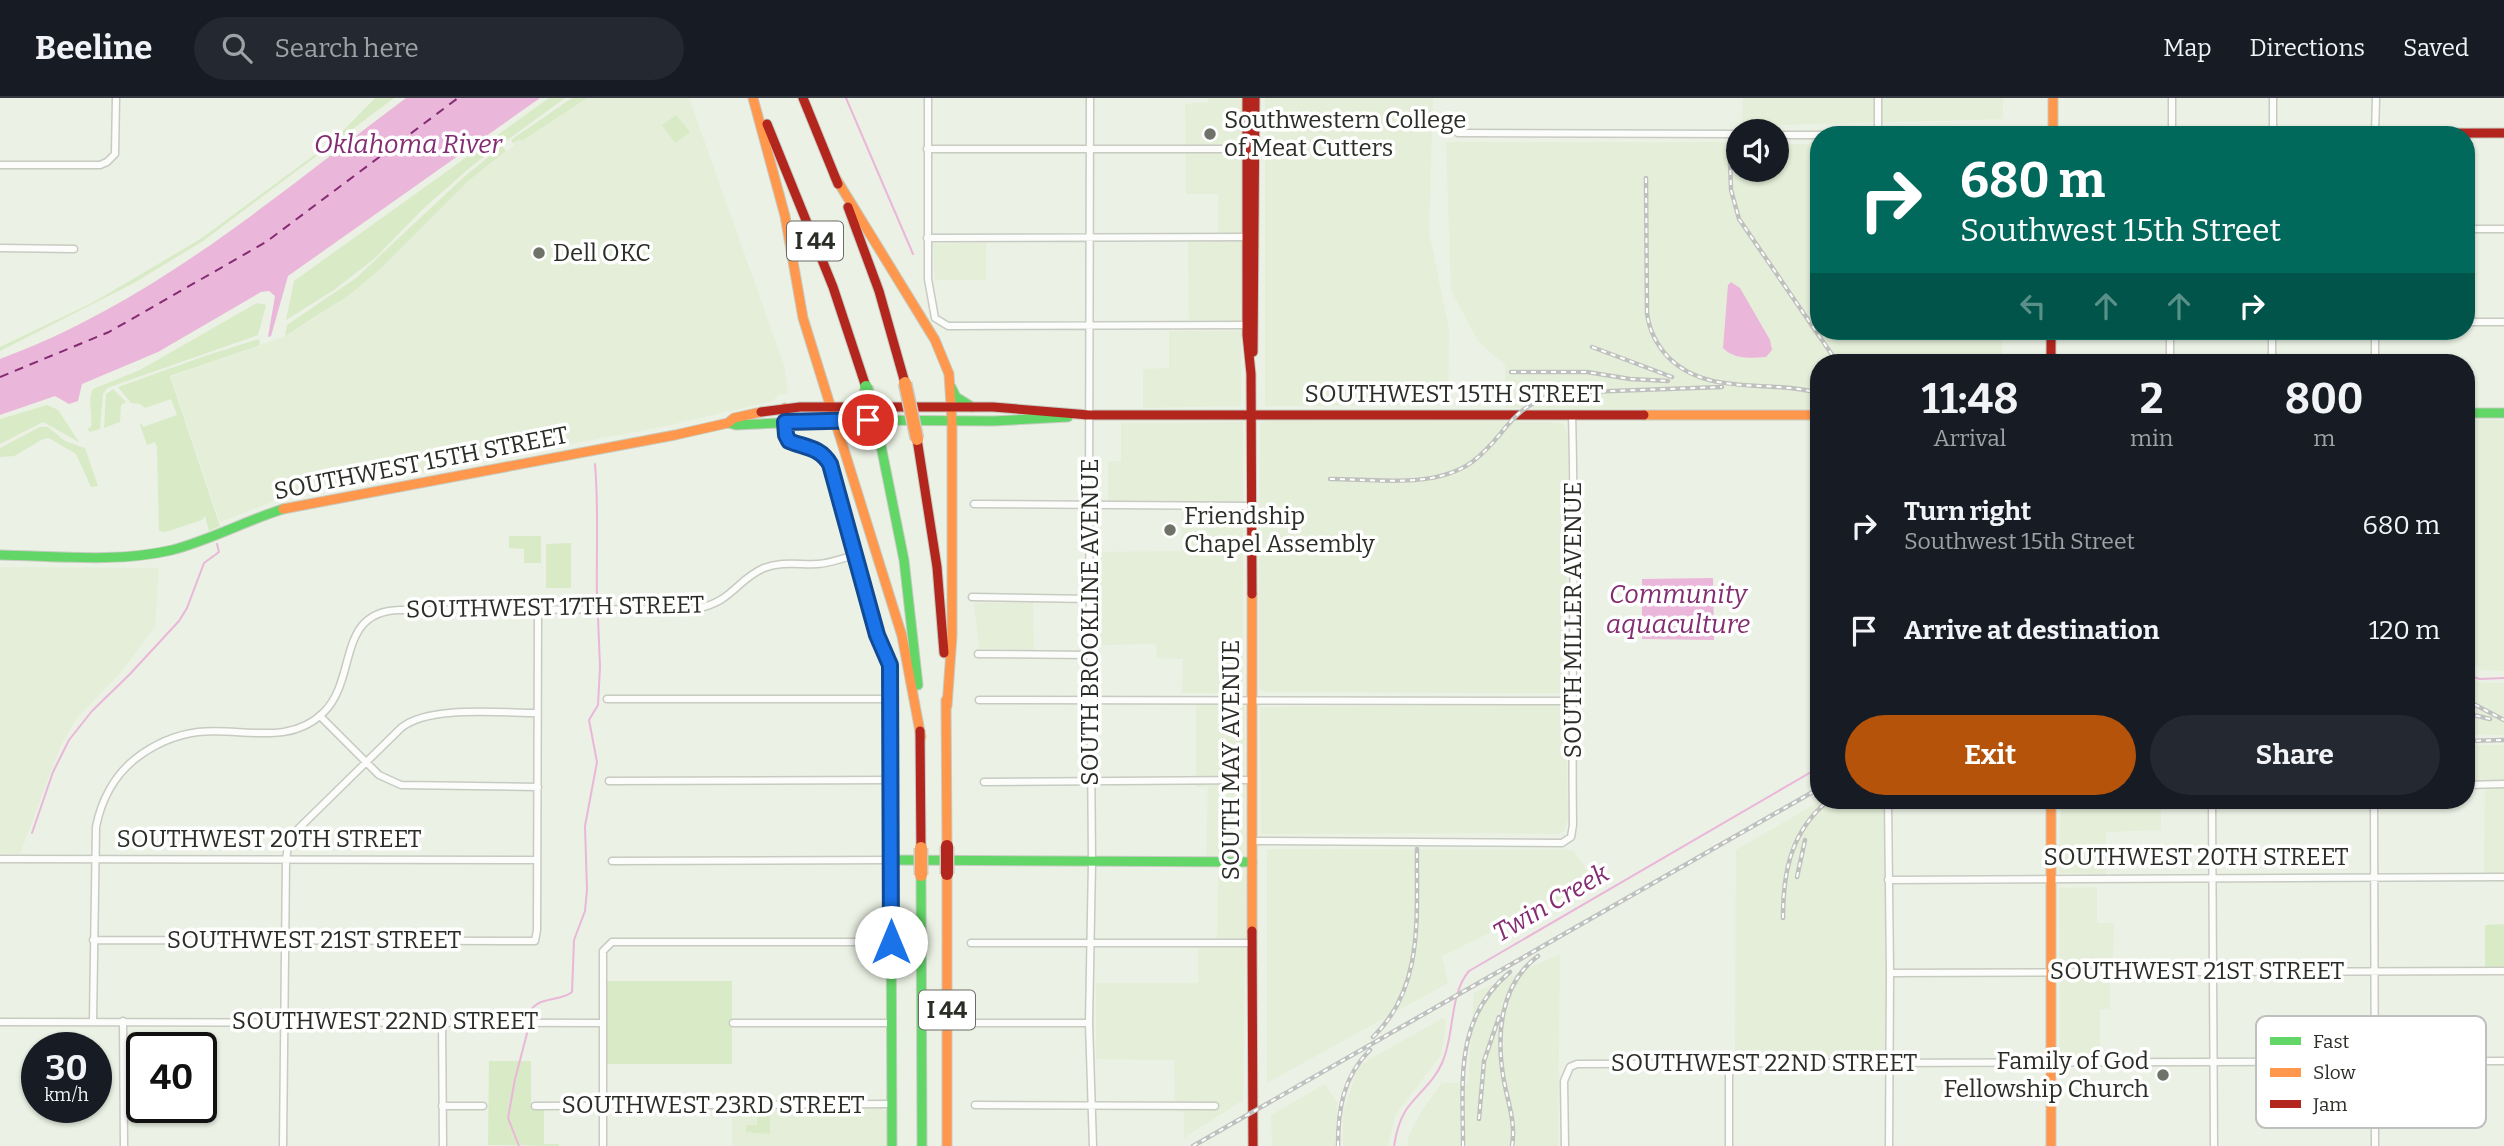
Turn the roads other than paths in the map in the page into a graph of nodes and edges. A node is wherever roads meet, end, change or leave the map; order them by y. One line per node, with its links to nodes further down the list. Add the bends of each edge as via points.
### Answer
1 (116, 98): 27 (street, via 115,155 107,162)
2 (755, 98): 44 (main road, via 785,216 799,302); 74 (main road, I 44, bridge, via 833,288 879,436 908,585)
3 (803, 98): 28 (main road, I 44)
4 (928, 98): 24 (street)
5 (1090, 98): 25 (street, SOUTH BROOKLINE AVENUE)
6 (1247, 98): 26 (main road, SOUTH MAY AVENUE)
7 (1255, 98): 26 (main road, SOUTH MAY AVENUE)
8 (1878, 98): 13 (street)
9 (2053, 98): 14 (main road)
10 (2172, 98): 15 (street)
11 (2273, 98): 16 (street)
12 (2376, 98): 17 (street)
13 (1878, 126)
14 (2053, 126)
15 (2172, 126)
16 (2273, 126)
17 (2375, 126)
18 (2475, 133): 19 (main road)
19 (2504, 133)
20 (1458, 134): 21 (street)
21 (1726, 134)
22 (1789, 135): 23 (street)
23 (1810, 135)
24 (927, 149): 25 (street); 33 (street)
25 (1090, 149): 26 (street); 31 (street, SOUTH BROOKLINE AVENUE)
26 (1251, 149): 32 (main road, SOUTH MAY AVENUE)
27 (0, 165)
28 (835, 177): 40 (main road, via 941,350); 71 (main road, I 44, bridge, via 879,291 917,439 937,568)
29 (2475, 229): 30 (street)
30 (2504, 229)
31 (1090, 236): 32 (street); 33 (street); 39 (street, SOUTH BROOKLINE AVENUE)
32 (1251, 237): 38 (main road, SOUTH MAY AVENUE)
33 (927, 238): 39 (street, via 935,318 948,326)
34 (0, 248): 35 (street)
35 (74, 248)
36 (2475, 322): 37 (street)
37 (2504, 322)
38 (1251, 325): 39 (street); 47 (main road, SOUTH MAY AVENUE)
39 (1089, 326): 49 (street, SOUTH BROOKLINE AVENUE)
40 (951, 386): 41 (main road); 42 (main road, via 956,397)
41 (952, 407): 42 (main road, SOUTHWEST 15TH STREET); 44 (main road, SOUTHWEST 15TH STREET); 54 (main road)
42 (972, 407): 43 (main road, SOUTHWEST 15TH STREET)
43 (993, 407): 49 (main road, SOUTHWEST 15TH STREET); 53 (main road)
44 (831, 408): 48 (main road, SOUTHWEST 15TH STREET); 52 (main road)
45 (2475, 413): 46 (main road)
46 (2504, 413)
47 (1251, 414): 49 (main road, SOUTHWEST 15TH STREET); 50 (main road, SOUTHWEST 15TH STREET); 56 (main road, SOUTH MAY AVENUE)
48 (785, 415): 52 (main road, SOUTHWEST 15TH STREET); 58 (main road, SOUTHWEST 15TH STREET, via 734,418 613,448 299,505 167,550); 59 (main road, via 789,441 814,448 828,460)
49 (1089, 415): 53 (main road, SOUTHWEST 15TH STREET); 57 (street, SOUTH BROOKLINE AVENUE)
50 (1572, 415): 51 (main road, SOUTHWEST 15TH STREET); 70 (street, SOUTH MILLER AVENUE)
51 (1810, 415)
52 (835, 421): 54 (main road, SOUTHWEST 15TH STREET); 74 (main road, via 902,636)
53 (994, 421): 54 (main road, SOUTHWEST 15TH STREET)
54 (952, 422): 71 (main road, via 952,636)
55 (974, 504): 57 (street)
56 (1251, 506): 57 (street); 68 (main road, SOUTH MAY AVENUE)
57 (1089, 507): 61 (street, SOUTH BROOKLINE AVENUE)
58 (0, 555)
59 (855, 555): 62 (street, SOUTHWEST 17TH STREET, via 823,563 768,567 723,600 701,608); 66 (main road, via 888,659)
60 (972, 597): 61 (street)
61 (1090, 599): 64 (street, SOUTH BROOKLINE AVENUE)
62 (538, 610): 72 (street); 73 (street, SOUTHWEST 17TH STREET, via 396,610 376,615 355,636 338,694)
63 (978, 654): 64 (street)
64 (1090, 655): 67 (street, SOUTH BROOKLINE AVENUE)
65 (607, 699): 66 (street)
66 (890, 699): 76 (main road)
67 (1090, 699): 68 (street); 69 (street); 79 (street, SOUTH BROOKLINE AVENUE)
68 (1252, 699): 70 (street); 77 (main road, SOUTH MAY AVENUE)
69 (979, 700)
70 (1571, 701): 88 (street, SOUTH MILLER AVENUE, via 1573,825 1571,837 1562,843)
71 (947, 706): 146 (main road, I 44, bridge)
72 (537, 713): 75 (street, via 421,716 406,723); 83 (street)
73 (320, 716): 75 (street); 90 (street, SOUTHWEST 17TH STREET, via 286,733 196,733 147,750 122,772 104,799)
74 (921, 737): 145 (main road, I 44, bridge)
75 (366, 762): 83 (street, via 385,779 410,786); 91 (street, via 295,833)
76 (891, 780): 78 (street); 93 (main road)
77 (1252, 780): 79 (street); 88 (main road, SOUTH MAY AVENUE)
78 (609, 781)
79 (1091, 781): 80 (street); 95 (street, SOUTH BROOKLINE AVENUE)
80 (984, 782)
81 (2504, 784): 82 (street)
82 (2475, 785)
83 (538, 787): 92 (street)
84 (1888, 809): 101 (street)
85 (2051, 809): 99 (main road)
86 (2212, 809): 100 (street)
87 (2374, 809): 97 (street)
88 (1252, 841): 96 (main road, SOUTH MAY AVENUE)
89 (0, 859): 90 (street, SOUTHWEST 20TH STREET)
90 (93, 860): 91 (street, SOUTHWEST 20TH STREET); 102 (street, SOUTHWEST 17TH STREET)
91 (286, 860): 92 (street, SOUTHWEST 20TH STREET); 103 (street)
92 (537, 860): 103 (street, SOUTHWEST 21ST STREET, via 535,941)
93 (891, 860): 94 (street); 95 (main road); 104 (main road)
94 (611, 861)
95 (1092, 862): 96 (main road); 106 (street, SOUTH BROOKLINE AVENUE)
96 (1252, 862): 107 (main road, SOUTH MAY AVENUE)
97 (2375, 877): 98 (street, SOUTHWEST 20TH STREET); 100 (street, SOUTHWEST 20TH STREET); 109 (street)
98 (2504, 877)
99 (2051, 878): 100 (street, SOUTHWEST 20TH STREET); 101 (street, SOUTHWEST 20TH STREET); 108 (main road)
100 (2213, 879): 112 (street)
101 (1888, 880): 111 (street)
102 (93, 940): 103 (street, SOUTHWEST 21ST STREET); 114 (street, SOUTHWEST 17TH STREET)
103 (286, 940): 116 (street)
104 (891, 942): 119 (street, via 612,942 603,951); 121 (main road)
105 (971, 943): 106 (street)
106 (1090, 943): 107 (street); 123 (street, SOUTH BROOKLINE AVENUE)
107 (1253, 943): 148 (main road, SOUTH MAY AVENUE)
108 (2051, 971): 111 (street, SOUTHWEST 21ST STREET); 112 (street, SOUTHWEST 21ST STREET); 126 (main road)
109 (2374, 971): 110 (street, SOUTHWEST 21ST STREET); 112 (street, SOUTHWEST 21ST STREET); 113 (street)
110 (2504, 971)
111 (1890, 973): 130 (street)
112 (2214, 973): 128 (street)
113 (2374, 1016)
114 (93, 1021): 115 (street, SOUTHWEST 22ND STREET); 118 (street, SOUTHWEST 22ND STREET)
115 (123, 1021): 116 (street, SOUTHWEST 22ND STREET); 140 (street)
116 (284, 1021): 117 (street, SOUTHWEST 22ND STREET); 141 (street)
117 (442, 1021): 119 (street, SOUTHWEST 22ND STREET); 134 (street)
118 (0, 1022)
119 (603, 1023): 132 (street)
120 (733, 1023): 121 (street)
121 (892, 1023): 131 (main road)
122 (974, 1023): 123 (street)
123 (1089, 1023): 137 (street, SOUTH BROOKLINE AVENUE)
124 (2486, 1061): 125 (street, SOUTHWEST 22ND STREET)
125 (2504, 1061)
126 (2051, 1062): 128 (street, SOUTHWEST 22ND STREET); 130 (street, SOUTHWEST 22ND STREET); 152 (main road)
127 (1729, 1063): 130 (street, SOUTHWEST 22ND STREET); 149 (street, SOUTHWEST 22ND STREET, via 1587,1063 1570,1067 1564,1081); 150 (street)
128 (2213, 1063): 129 (street, SOUTHWEST 22ND STREET); 153 (street)
129 (2256, 1063)
130 (1890, 1064): 151 (street)
131 (892, 1104): 132 (street, SOUTHWEST 23RD STREET); 144 (main road)
132 (603, 1105): 136 (street, SOUTHWEST 23RD STREET); 143 (street)
133 (975, 1105): 137 (street)
134 (442, 1106): 135 (street); 142 (street)
135 (483, 1106)
136 (535, 1106)
137 (1093, 1106): 138 (street); 147 (street, SOUTH BROOKLINE AVENUE)
138 (1216, 1106)
139 (2375, 1128): 154 (street)
140 (124, 1146)
141 (283, 1146)
142 (443, 1146)
143 (603, 1146)
144 (892, 1146)
145 (922, 1146)
146 (947, 1146)
147 (1093, 1146)
148 (1253, 1146)
149 (1565, 1146)
150 (1729, 1146)
151 (1889, 1146)
152 (2051, 1146)
153 (2214, 1146)
154 (2375, 1146)

